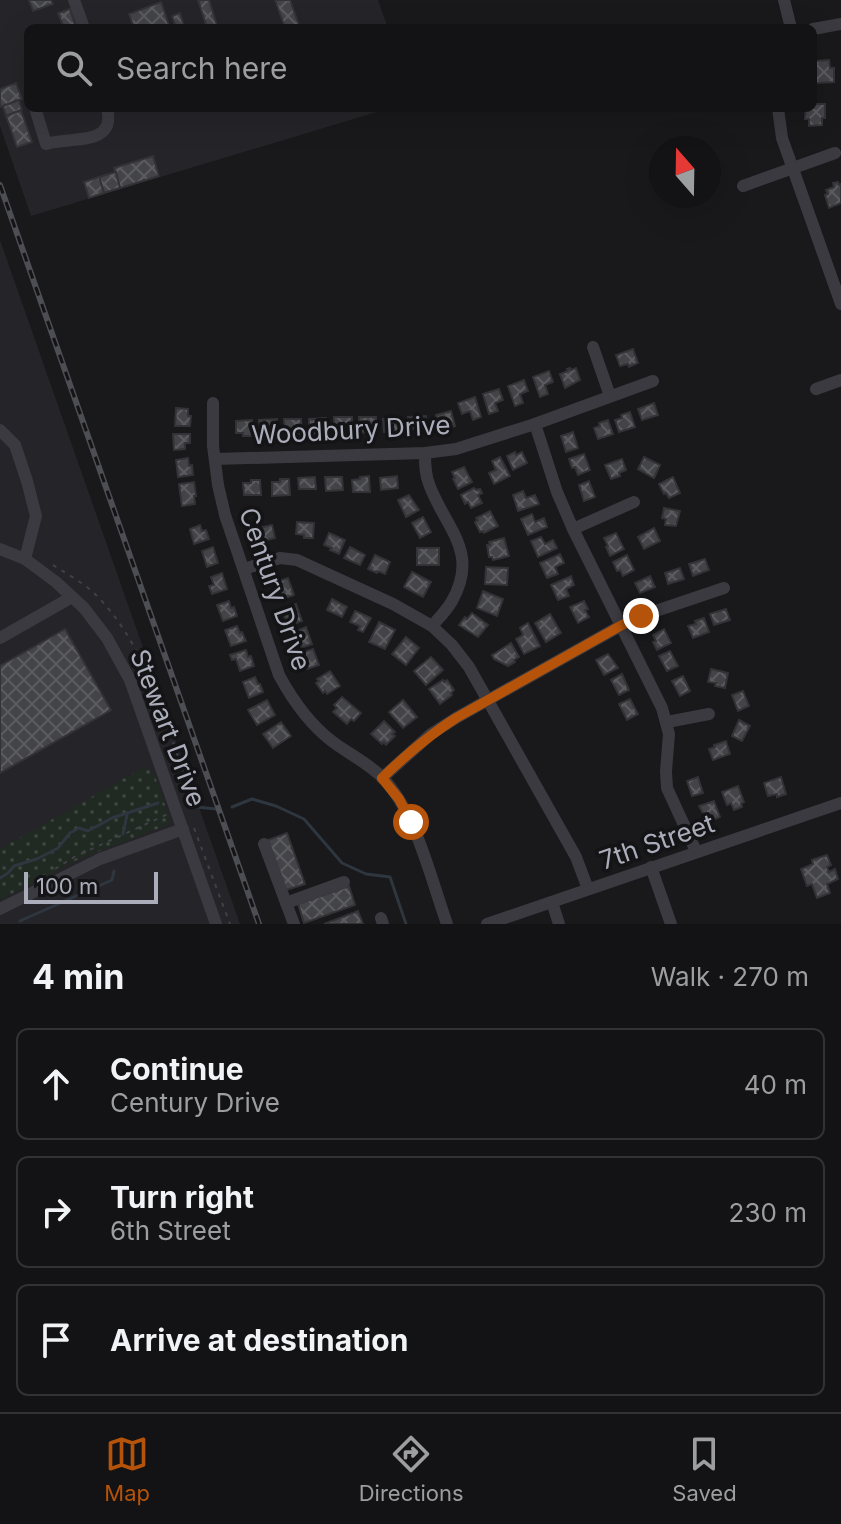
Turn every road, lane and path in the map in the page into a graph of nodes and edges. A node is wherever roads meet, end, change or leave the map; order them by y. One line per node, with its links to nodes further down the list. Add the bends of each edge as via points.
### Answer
1 (74, 0): 3 (street)
2 (784, 0): 4 (street)
3 (83, 24)
4 (790, 24)
5 (841, 24): 6 (street)
6 (817, 28)
7 (36, 112): 8 (street, via 46,144 90,139 108,127)
8 (108, 112)
9 (779, 112): 11 (street)
10 (835, 153): 11 (street)
11 (793, 169): 12 (street); 13 (street)
12 (743, 186)
13 (835, 267): 14 (street)
14 (841, 304)
15 (593, 347): 19 (street)
16 (841, 380): 18 (street)
17 (653, 381): 19 (street, Woodbury Drive)
18 (816, 389)
19 (610, 396): 21 (street, Woodbury Drive)
20 (213, 403): 24 (street, Century Drive)
21 (535, 424): 23 (street, Woodbury Drive, via 456,449); 26 (street)
22 (0, 430): 28 (street, via 15,445 36,516)
23 (425, 453): 24 (street, Woodbury Drive); 33 (street, via 430,487 462,555 458,589)
24 (215, 459): 29 (street, Century Drive, via 225,515)
25 (634, 502): 26 (street)
26 (573, 529): 32 (street)
27 (0, 549): 28 (street, Stewart Drive)
28 (25, 559): 31 (street, Stewart Drive)
29 (244, 569): 33 (street, via 280,558 297,560); 38 (street, Century Drive, via 291,697 333,743)
30 (724, 588): 32 (street)
31 (72, 597): 34 (street); 40 (street, Stewart Drive, via 107,638 130,680)
32 (622, 625): 35 (street); 37 (street)
33 (432, 626): 35 (street, via 469,667)
34 (0, 638)
35 (487, 699): 38 (street, via 431,734); 45 (street, via 576,857)
36 (709, 714): 37 (street)
37 (667, 722): 42 (street, via 667,788)
38 (382, 778): 51 (street, Century Drive, via 411,822)
39 (841, 803): 42 (street, 7th Street)
40 (183, 829): 48 (street, via 100,859); 49 (street, Stewart Drive)
41 (264, 844): 47 (street)
42 (696, 851): 43 (street, 7th Street)
43 (651, 867): 45 (street, 7th Street); 54 (street)
44 (344, 882): 47 (street)
45 (588, 889): 46 (street, 7th Street)
46 (552, 902): 52 (street, 7th Street); 53 (street)
47 (286, 903): 50 (street)
48 (0, 909)
49 (216, 924)
50 (294, 924)
51 (447, 924)
52 (487, 924)
53 (559, 924)
54 (671, 924)

